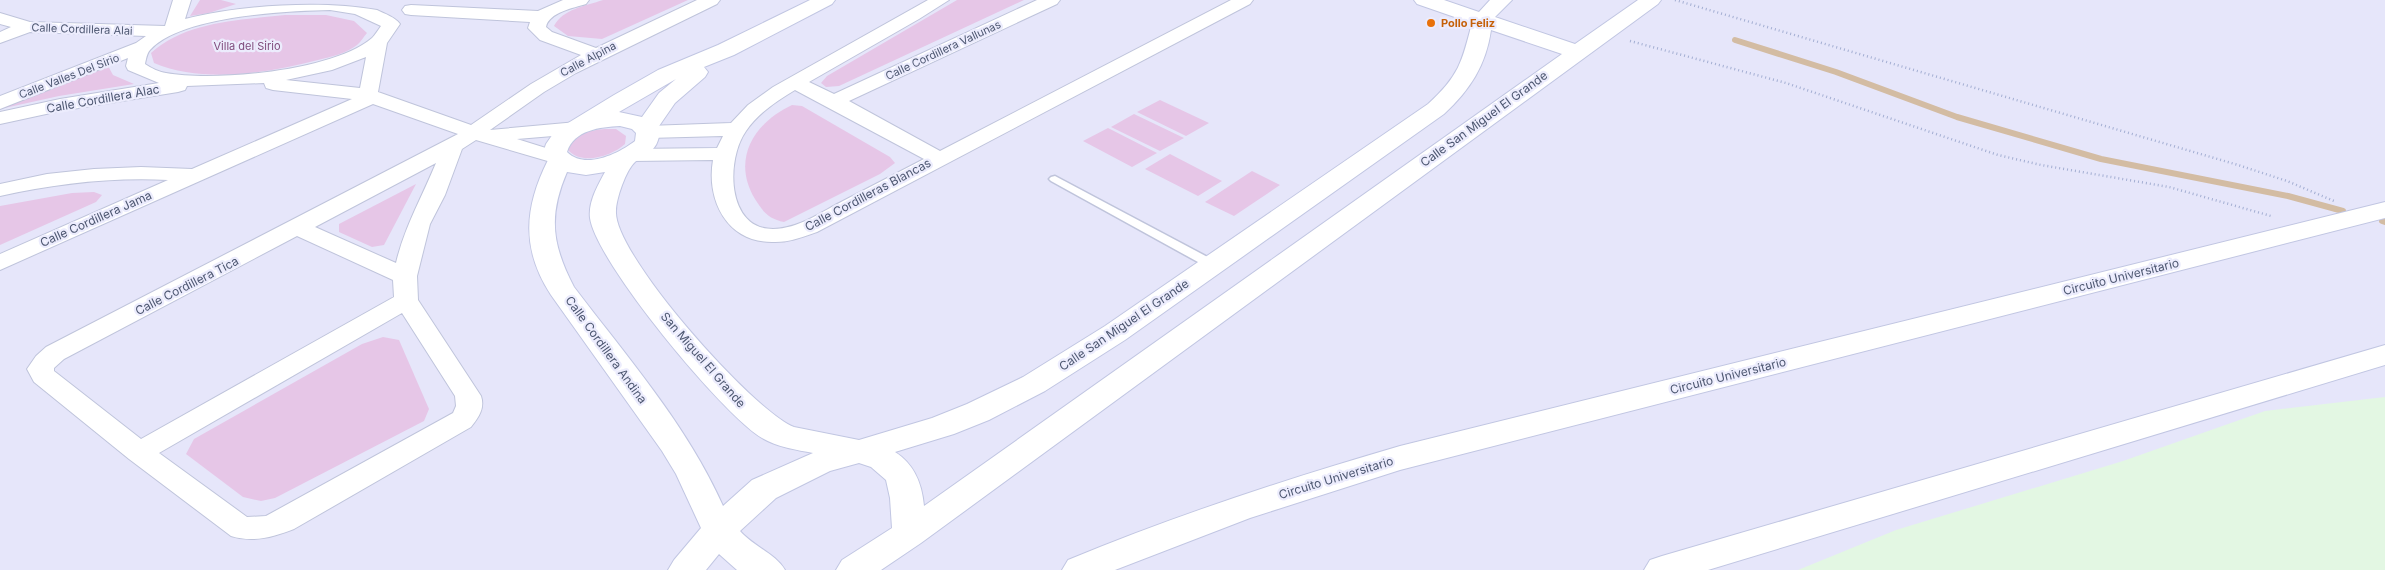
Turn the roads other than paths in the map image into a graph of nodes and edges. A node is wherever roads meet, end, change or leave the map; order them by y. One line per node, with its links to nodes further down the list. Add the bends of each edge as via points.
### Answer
1 (182, 0): 21 (street)
2 (270, 0): 14 (street)
3 (340, 0): 14 (street)
4 (428, 0): 15 (street)
5 (580, 0): 16 (street)
6 (711, 0): 27 (street, Calle Alpina)
7 (825, 0): 25 (street)
8 (940, 0): 30 (street, Calle Cordilleras Blancas)
9 (1051, 0): 32 (street, Calle Cordillera Vallunas)
10 (1244, 0): 42 (street, Calle Cordilleras Blancas)
11 (1424, 0): 18 (street)
12 (1502, 0): 18 (street)
13 (1638, 2): 26 (street, Calle San Miguel El Grande)
14 (305, 4): 19 (street, via 351,7); 21 (street, via 229,14)
15 (411, 10): 16 (street); 19 (street)
16 (542, 17): 27 (street, via 537,24 540,32)
17 (0, 18): 20 (street, Calle Cordillera Alai)
18 (1482, 20): 26 (street); 50 (street, Calle San Miguel El Grande, via 1469,70 1449,98)
19 (391, 24): 23 (street)
20 (28, 27): 21 (street, Calle Cordillera Alai); 22 (street)
21 (169, 30): 24 (street, Calle Valles Del Sirio)
22 (0, 38)
23 (378, 42): 28 (street, via 343,60 309,70); 31 (street)
24 (138, 48): 29 (street, via 135,66 146,73 166,79); 33 (street, Calle Valles Del Sirio)
25 (726, 50): 35 (street, via 666,75); 37 (street, via 674,91)
26 (1577, 52): 58 (street, Calle San Miguel El Grande)
27 (596, 54): 38 (street, Calle Alpina, via 517,101)
28 (240, 80): 29 (street); 31 (street)
29 (207, 82): 34 (street, Calle Cordillera Alac)
30 (796, 83): 32 (street, Calle Cordilleras Blancas); 36 (street, Calle Cordilleras Blancas, via 759,106)
31 (370, 96): 38 (street); 44 (street, Calle Cordillera Jama)
32 (834, 101): 42 (street, Calle Cordilleras Blancas)
33 (0, 103)
34 (0, 118)
35 (580, 127): 37 (street, via 620,120 631,121); 38 (street); 43 (street, Calle Cordillera Andina, via 560,140 555,153)
36 (737, 129): 37 (street); 40 (street, Calle Cordilleras Blancas)
37 (647, 130): 41 (street, San Miguel El Grande, via 646,144)
38 (481, 134): 39 (street, Calle Cordillera Tica); 43 (street)
39 (453, 146): 48 (street, Calle Cordillera Tica); 51 (street, via 419,224)
40 (724, 154): 41 (street); 42 (street, Calle Cordilleras Blancas, via 722,175 729,209 750,231 774,236 809,227)
41 (628, 157): 43 (street, via 604,165 588,166 574,166); 56 (street, San Miguel El Grande, via 608,192 603,219 607,235 621,259 651,299 725,389 756,420 796,438)
42 (938, 158)
43 (559, 160): 57 (street, Calle Cordillera Andina, via 542,211 543,242 550,268 561,289 668,434 689,468)
44 (192, 175): 46 (street, Calle Cordillera Jama, via 100,173); 49 (street, Calle Cordillera Jama)
45 (1055, 179): 50 (lane)
46 (0, 190)
47 (2375, 213): 62 (street, Circuito Universitario, via 1400,458 1252,504)
48 (298, 228): 51 (street); 55 (street, Calle Cordillera Tica, via 55,353 40,369 43,376)
49 (0, 263)
50 (1212, 264): 56 (street, Calle San Miguel El Grande, via 1115,333 1034,384 978,412)
51 (406, 288): 55 (street); 55 (street, Calle Cordillera Tica, via 468,396 469,412 462,420 284,521 253,529 240,528)
52 (2385, 355): 53 (street)
53 (2334, 369): 54 (street); 63 (street)
54 (2385, 372)
55 (139, 452)
56 (860, 452): 57 (street, Calle San Miguel El Grande, via 819,463 764,489); 58 (street, San Miguel El Grande, via 885,460 902,478)
57 (719, 530): 59 (street, Calle San Miguel El Grande); 60 (street, via 732,546)
58 (909, 534): 61 (street, Calle San Miguel El Grande)
59 (686, 570)
60 (767, 570)
61 (854, 570)
62 (1080, 570)
63 (1662, 570)

